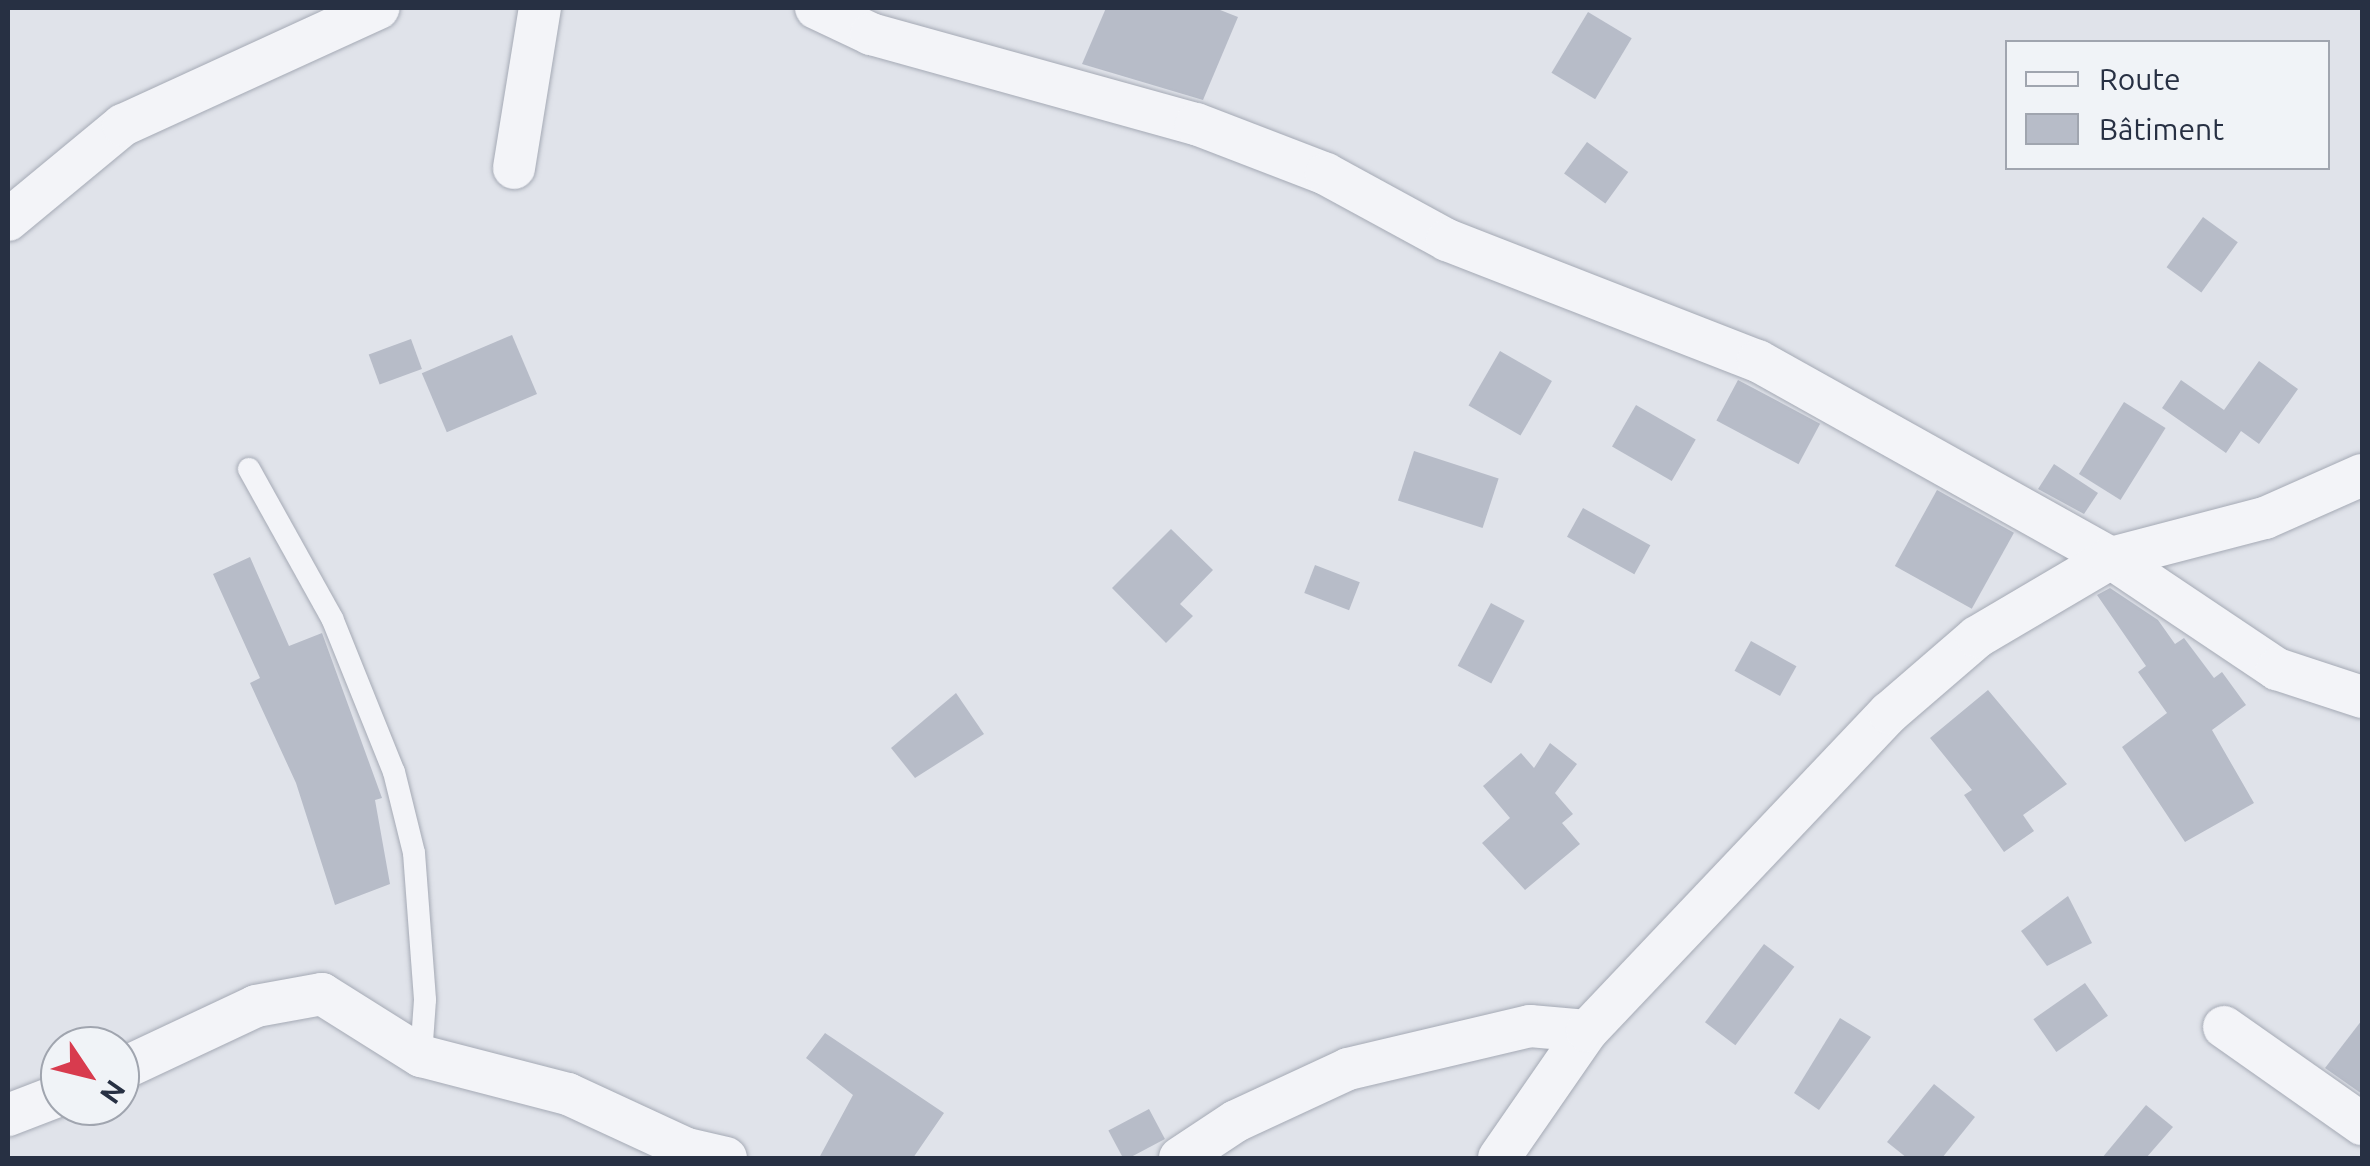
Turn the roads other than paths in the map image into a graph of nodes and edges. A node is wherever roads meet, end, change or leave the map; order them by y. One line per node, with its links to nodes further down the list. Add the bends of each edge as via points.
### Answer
1 (379, 8): 5 (street, via 123,125)
2 (540, 8): 4 (street)
3 (816, 8): 8 (street, via 872,34 1196,124 1326,174 1446,240 1758,360)
4 (514, 168)
5 (8, 220)
6 (249, 470): 12 (lane, via 332,618 394,772 414,853 425,1000)
7 (2362, 475): 8 (street, via 2265,518)
8 (2111, 558): 9 (street, via 2277,668); 11 (street, via 1977,637 1888,713)
9 (2362, 697)
10 (2224, 1027): 16 (street)
11 (1586, 1031): 18 (street, via 1530,1026 1348,1069 1236,1121); 19 (street)
12 (421, 1056): 13 (street, via 322,994 256,1006); 17 (street, via 568,1094 687,1149)
13 (140, 1061)
14 (40, 1103): 15 (street)
15 (8, 1115)
16 (2362, 1124)
17 (726, 1158)
18 (1180, 1158)
19 (1499, 1158)

